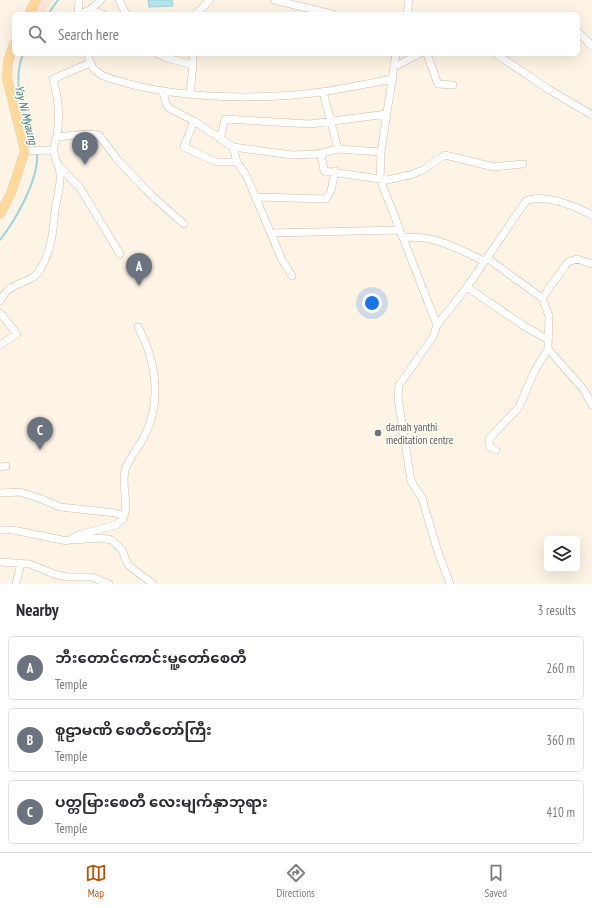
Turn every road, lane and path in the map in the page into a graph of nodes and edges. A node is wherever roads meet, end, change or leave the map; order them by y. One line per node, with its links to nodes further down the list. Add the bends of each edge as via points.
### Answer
1 (36, 0): 9 (main road)
2 (79, 0): 10 (street)
3 (101, 0): 8 (street)
4 (119, 0): 13 (street)
5 (210, 0): 14 (street)
6 (274, 0): 15 (street)
7 (409, 0): 16 (street)
8 (90, 10): 11 (street); 12 (street)
9 (30, 12)
10 (78, 12)
11 (84, 12)
12 (96, 12)
13 (125, 12)
14 (198, 12)
15 (324, 12)
16 (406, 12)
17 (580, 34): 18 (street)
18 (592, 46)
19 (12, 50): 42 (main road, via 7,78)
20 (88, 56): 27 (street)
21 (162, 56): 28 (street)
22 (193, 56): 28 (street)
23 (396, 56): 29 (street)
24 (416, 56): 29 (street)
25 (428, 56): 31 (street, via 438,84)
26 (499, 56): 36 (street)
27 (90, 63): 32 (street, via 97,72 116,80); 39 (street, via 53,79 57,98)
28 (193, 65): 34 (street)
29 (394, 67): 30 (street)
30 (393, 79): 33 (street); 35 (street)
31 (454, 84)
32 (163, 92): 34 (street); 37 (street, via 169,108)
33 (323, 92): 34 (street, via 236,96); 38 (street)
34 (190, 94)
35 (387, 114): 38 (street); 45 (street)
36 (592, 115)
37 (194, 121): 40 (street); 47 (street, via 184,147 216,162)
38 (330, 122): 40 (street, via 287,124 224,119); 44 (street)
39 (57, 137): 43 (street); 55 (street, via 99,135 117,159 150,194)
40 (220, 138): 41 (street)
41 (233, 147): 46 (street, via 292,155); 47 (street)
42 (33, 150): 43 (street); 53 (main road)
43 (54, 150): 49 (street)
44 (338, 150): 45 (street); 46 (street)
45 (381, 152): 51 (street)
46 (321, 153): 50 (street, via 324,171)
47 (237, 162): 52 (street)
48 (523, 164): 51 (street, via 494,167 445,155 423,170 410,175)
49 (59, 166): 59 (street, via 80,188); 65 (street, via 60,187 53,236 46,259 35,276 25,282 14,284)
50 (335, 171): 51 (street); 52 (street, via 333,186 326,199)
51 (380, 179): 56 (street)
52 (256, 197): 57 (street)
53 (0, 214)
54 (592, 215): 60 (street, via 566,204 530,199 521,206)
55 (184, 224)
56 (400, 230): 57 (street); 58 (street)
57 (271, 233): 62 (street)
58 (403, 238): 60 (street, via 427,237); 67 (street)
59 (120, 254)
60 (486, 259): 63 (street); 64 (street)
61 (592, 264): 64 (street, via 577,259 568,262)
62 (292, 276)
63 (467, 287): 67 (street); 69 (street)
64 (542, 298): 69 (street, via 549,316)
65 (0, 301)
66 (0, 313): 70 (street, via 17,334)
67 (437, 325): 83 (street, via 433,336 400,385 397,394 411,481 422,498)
68 (138, 327): 75 (street, via 146,342 156,395 148,429 126,469 124,483 127,508)
69 (547, 339): 71 (street)
70 (0, 345)
71 (548, 349): 72 (street, via 584,390); 73 (street, via 535,370 519,407 489,439 490,447)
72 (592, 406)
73 (496, 450)
74 (0, 493): 75 (street, via 20,492 60,507 115,513)
75 (124, 519): 77 (street, via 116,525 78,535)
76 (0, 530): 77 (street)
77 (67, 541): 82 (street, via 101,538 112,540 122,550 128,565)
78 (0, 562): 79 (street)
79 (20, 564): 80 (street); 81 (street, via 30,564 67,577 92,577)
80 (16, 584)
81 (109, 584)
82 (153, 584)
83 (450, 584)

